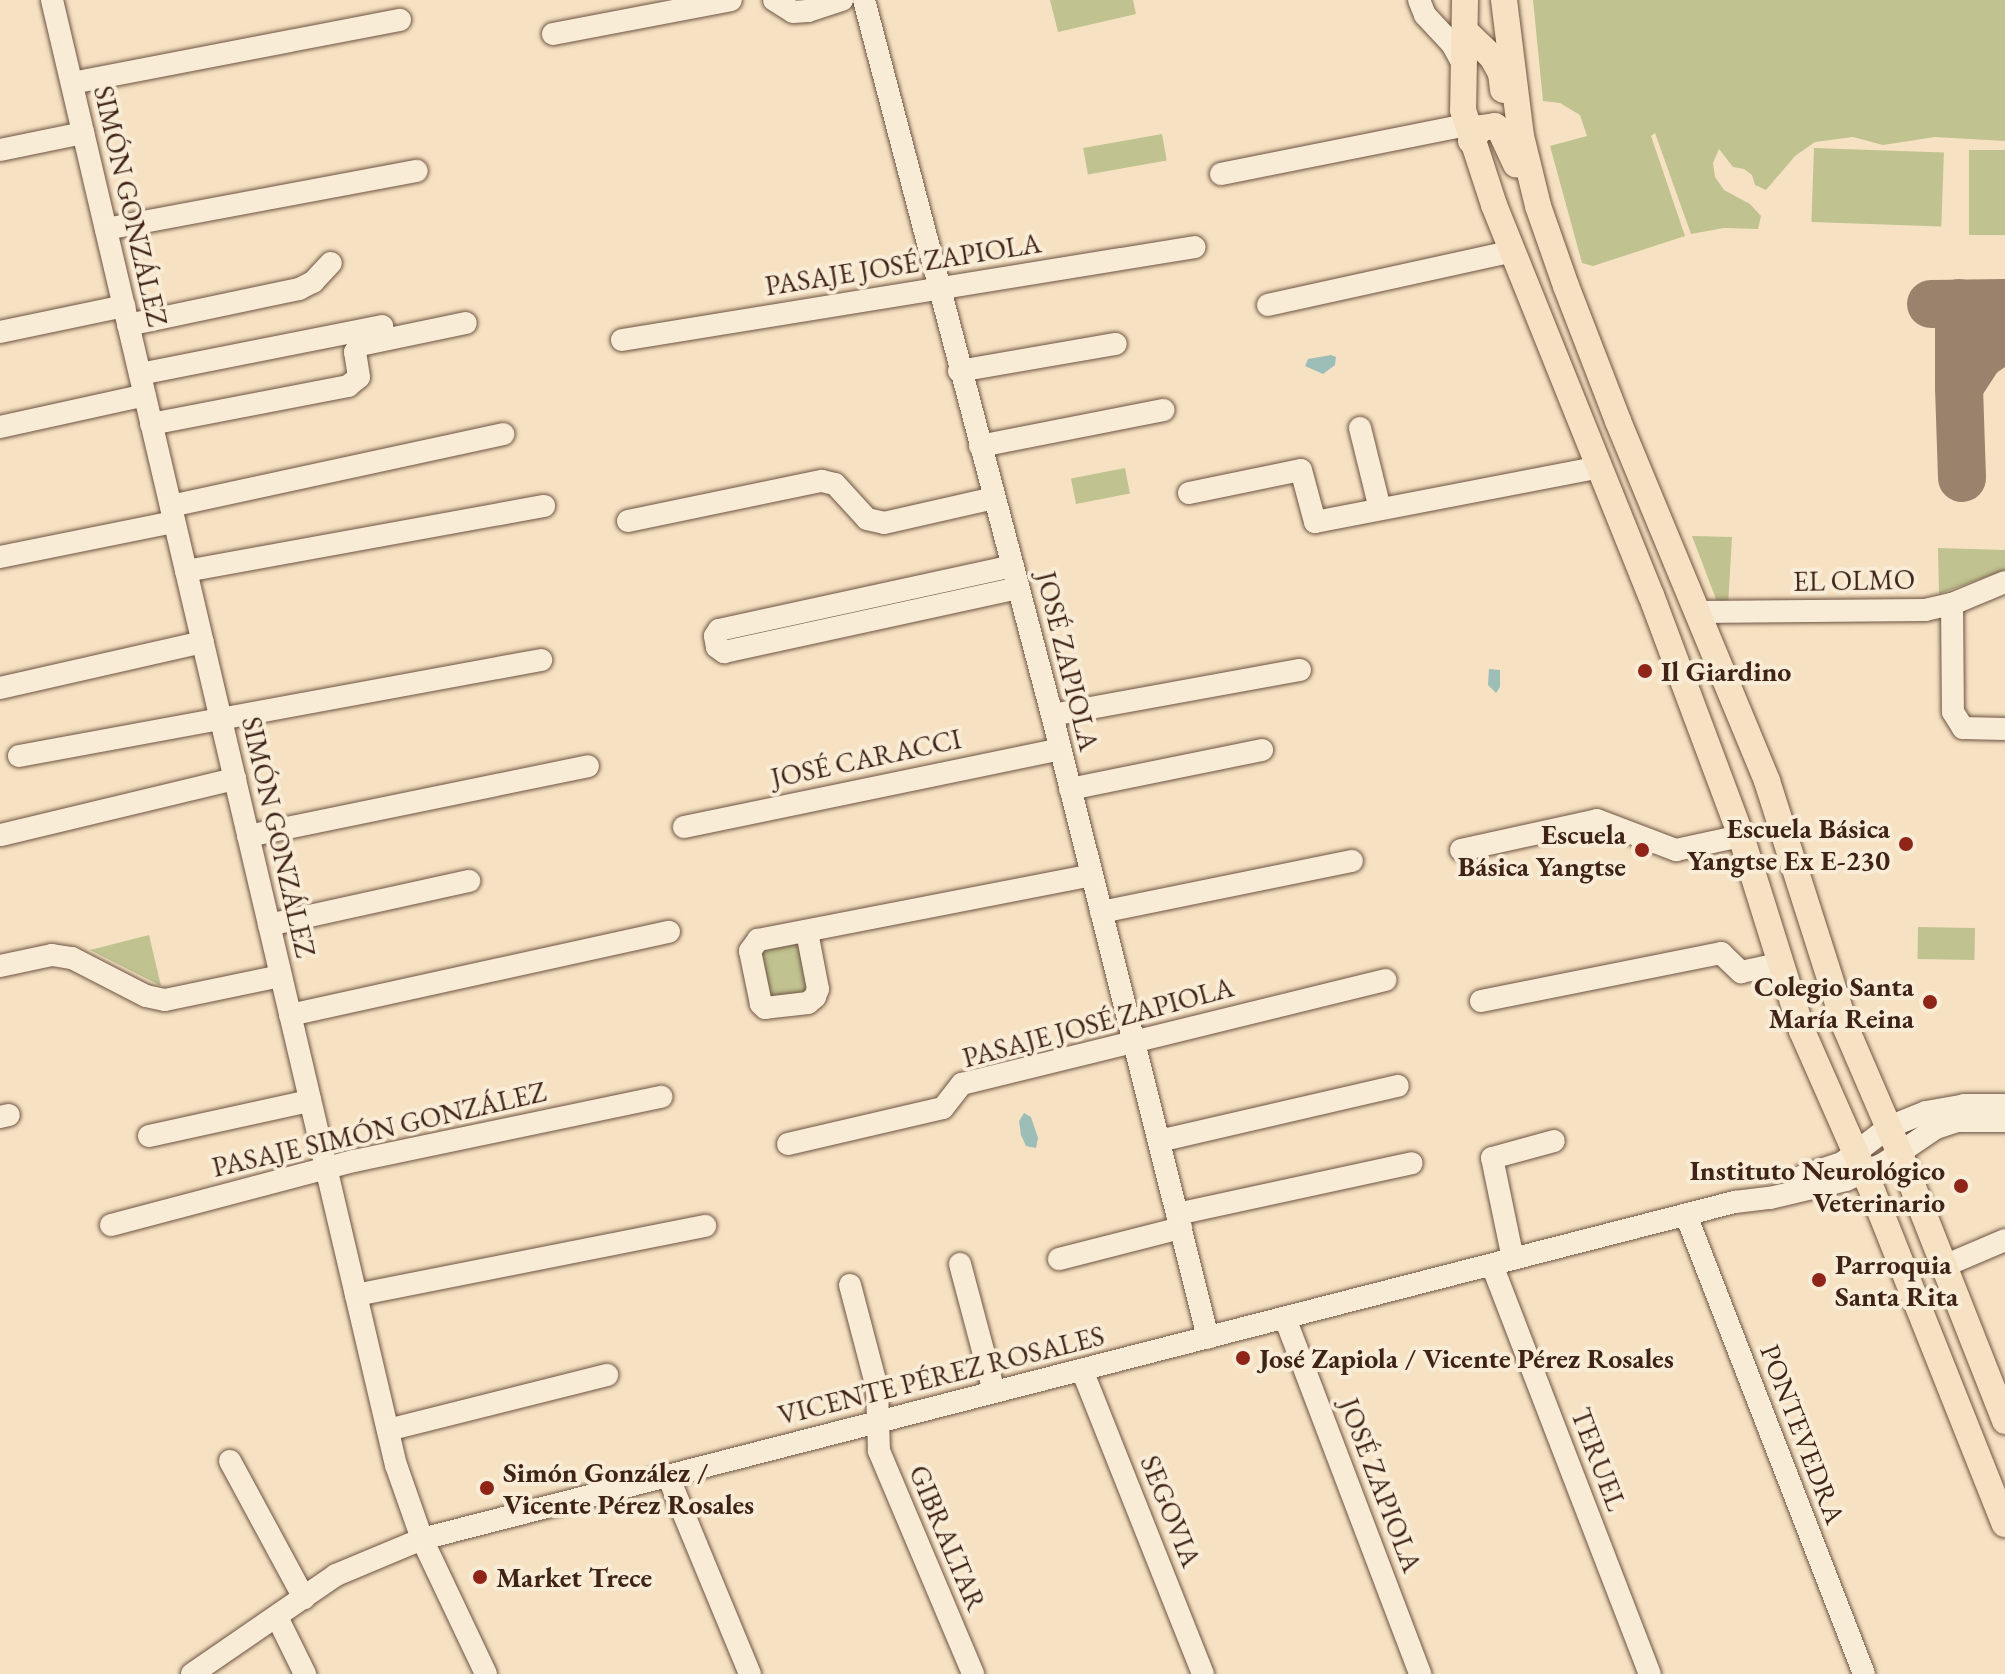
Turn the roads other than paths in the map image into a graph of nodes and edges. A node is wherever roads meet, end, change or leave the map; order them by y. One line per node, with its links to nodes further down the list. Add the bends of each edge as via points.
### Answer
1 (52, 0): 14 (street, SIMÓN GONZÁLEZ)
2 (731, 0): 12 (street)
3 (774, 0): 4 (street, via 793,12)
4 (842, 0)
5 (864, 0): 27 (street, JOSÉ ZAPIOLA)
6 (1419, 0): 13 (street)
7 (1427, 0): 11 (street)
8 (1465, 0): 11 (main road)
9 (1504, 0): 23 (main road, via 1521,136)
10 (400, 20): 14 (street)
11 (1465, 31): 13 (main road); 19 (main road, via 1487,50 1501,73)
12 (553, 34)
13 (1463, 64): 16 (main road, via 1461,94)
14 (72, 83): 15 (street, SIMÓN GONZÁLEZ)
15 (82, 127): 17 (street); 18 (street); 22 (street, SIMÓN GONZÁLEZ)
16 (1469, 133): 19 (main road, via 1495,126); 21 (street); 25 (main road)
17 (0, 136)
18 (0, 150)
19 (1515, 160): 23 (main road, via 1526,207)
20 (417, 171): 22 (street)
21 (1221, 174)
22 (106, 229): 29 (street, SIMÓN GONZÁLEZ)
23 (1549, 236): 54 (main road, via 1612,408)
24 (1195, 247): 27 (street, PASAJE JOSÉ ZAPIOLA)
25 (1513, 251): 28 (street); 41 (main road)
26 (331, 263): 29 (street, via 299,289)
27 (938, 290): 31 (street, PASAJE JOSÉ ZAPIOLA); 33 (street, JOSÉ ZAPIOLA)
28 (1268, 305)
29 (126, 316): 30 (street); 34 (street, SIMÓN GONZÁLEZ)
30 (0, 332)
31 (622, 340)
32 (1116, 344): 33 (street)
33 (959, 371): 40 (street, JOSÉ ZAPIOLA)
34 (142, 384): 36 (street, SIMÓN GONZÁLEZ); 36 (street, via 471,316 360,345 355,352 359,377 348,386); 37 (street)
35 (1163, 410): 40 (street)
36 (151, 424): 46 (street, SIMÓN GONZÁLEZ)
37 (0, 427)
38 (1360, 428): 45 (street)
39 (503, 434): 46 (street)
40 (980, 446): 43 (street, JOSÉ ZAPIOLA)
41 (1600, 467): 45 (street); 52 (main road)
42 (1189, 493): 45 (street, via 1301,470 1315,522)
43 (994, 498): 47 (street, via 884,523 867,519 835,484 822,481); 50 (street, JOSÉ ZAPIOLA)
44 (544, 506): 49 (street)
45 (1380, 509)
46 (173, 514): 48 (street); 49 (street, SIMÓN GONZÁLEZ)
47 (628, 521)
48 (0, 557)
49 (186, 571): 55 (street, SIMÓN GONZÁLEZ)
50 (1015, 577): 50 (street, via 719,630 717,647 724,652); 59 (street, JOSÉ ZAPIOLA)
51 (2005, 582): 53 (street, EL OLMO)
52 (1651, 595): 54 (main road, via 1668,607); 71 (main road)
53 (1952, 604): 54 (street, EL OLMO, via 1925,610); 61 (street, via 1953,712 1963,728)
54 (1698, 612): 92 (main road, via 1776,807 1845,1026)
55 (203, 642): 58 (street); 60 (street, SIMÓN GONZÁLEZ)
56 (541, 660): 60 (street)
57 (1300, 670): 59 (street)
58 (0, 688)
59 (1052, 715): 62 (street, JOSÉ ZAPIOLA)
60 (220, 716): 64 (street); 66 (street, SIMÓN GONZÁLEZ)
61 (2005, 729)
62 (1060, 749): 67 (street, JOSÉ ZAPIOLA); 68 (street, JOSÉ CARACCI)
63 (1262, 750): 67 (street)
64 (19, 756)
65 (588, 766): 70 (street)
66 (235, 779): 69 (street); 70 (street, SIMÓN GONZÁLEZ)
67 (1070, 789): 74 (street, JOSÉ ZAPIOLA)
68 (684, 827)
69 (1, 835)
70 (248, 836): 77 (street, SIMÓN GONZÁLEZ)
71 (1741, 836): 72 (street, via 1676,850 1597,820); 80 (main road)
72 (1461, 850)
73 (1352, 861): 76 (street)
74 (1091, 875): 76 (street, JOSÉ ZAPIOLA); 79 (street)
75 (469, 881): 77 (street)
76 (1101, 912): 86 (street, JOSÉ ZAPIOLA)
77 (269, 925): 82 (street, SIMÓN GONZÁLEZ)
78 (669, 932): 85 (street)
79 (807, 932)
80 (1778, 964): 84 (street, via 1741,972 1721,953); 99 (main road)
81 (0, 966): 82 (street, via 52,955 72,958 146,996 165,1000)
82 (281, 976): 85 (street, SIMÓN GONZÁLEZ)
83 (1385, 980): 86 (street, PASAJE JOSÉ ZAPIOLA)
84 (1481, 1001)
85 (290, 1015): 89 (street, SIMÓN GONZÁLEZ)
86 (1134, 1042): 94 (street, JOSÉ ZAPIOLA); 96 (street, PASAJE JOSÉ ZAPIOLA, via 962,1084 943,1108)
87 (1398, 1086): 94 (street)
88 (661, 1097): 100 (street, PASAJE SIMÓN GONZÁLEZ)
89 (310, 1101): 93 (street, PASAJE SIMÓN GONZÁLEZ); 100 (street, SIMÓN GONZÁLEZ)
90 (2005, 1105): 92 (street, VICENTE PÉREZ ROSALES, via 1926,1112)
91 (2005, 1121): 97 (street, VICENTE PÉREZ ROSALES, via 1958,1121 1936,1128)
92 (1889, 1127): 97 (main road); 99 (street, VICENTE PÉREZ ROSALES)
93 (149, 1136)
94 (1159, 1141): 102 (street, JOSÉ ZAPIOLA)
95 (1554, 1141): 107 (street, TERUEL, via 1492,1158)
96 (788, 1144)
97 (1900, 1154): 99 (street, VICENTE PÉREZ ROSALES); 109 (main road)
98 (1412, 1163): 102 (street)
99 (1860, 1164): 101 (street, VICENTE PÉREZ ROSALES, via 1768,1185 1735,1202); 122 (main road)
100 (326, 1168): 103 (street, PASAJE SIMÓN GONZÁLEZ); 111 (street, SIMÓN GONZÁLEZ)
101 (1686, 1215): 107 (street, VICENTE PÉREZ ROSALES); 134 (street, PONTEVEDRA)
102 (1179, 1221): 106 (street); 113 (street, JOSÉ ZAPIOLA)
103 (111, 1225)
104 (705, 1226): 111 (street)
105 (2005, 1240): 109 (street)
106 (1059, 1259)
107 (1503, 1262): 112 (street, VICENTE PÉREZ ROSALES); 133 (street, TERUEL)
108 (960, 1264): 116 (street)
109 (1944, 1266): 117 (main road)
110 (850, 1285): 118 (street, GIBRALTAR, via 877,1388)
111 (356, 1295): 119 (street, SIMÓN GONZÁLEZ)
112 (1285, 1318): 113 (street, VICENTE PÉREZ ROSALES); 132 (street, JOSÉ ZAPIOLA)
113 (1208, 1338): 114 (street, VICENTE PÉREZ ROSALES)
114 (1082, 1370): 116 (street, VICENTE PÉREZ ROSALES); 131 (street, SEGOVIA)
115 (607, 1375): 119 (street)
116 (994, 1392): 118 (street, VICENTE PÉREZ ROSALES)
117 (2005, 1421)
118 (878, 1422): 121 (street, VICENTE PÉREZ ROSALES); 130 (street, GIBRALTAR, via 879,1451)
119 (388, 1430): 123 (street, SIMÓN GONZÁLEZ)
120 (230, 1461): 124 (street)
121 (668, 1476): 123 (street, VICENTE PÉREZ ROSALES); 129 (street)
122 (2005, 1524)
123 (422, 1539): 124 (street, VICENTE PÉREZ ROSALES, via 336,1575); 128 (street, SIMÓN GONZÁLEZ)
124 (304, 1598): 125 (street, VICENTE PÉREZ ROSALES)
125 (277, 1617): 126 (street, VICENTE PÉREZ ROSALES); 127 (street)
126 (192, 1674)
127 (305, 1674)
128 (486, 1674)
129 (750, 1674)
130 (973, 1674)
131 (1203, 1674)
132 (1420, 1674)
133 (1650, 1674)
134 (1864, 1674)

